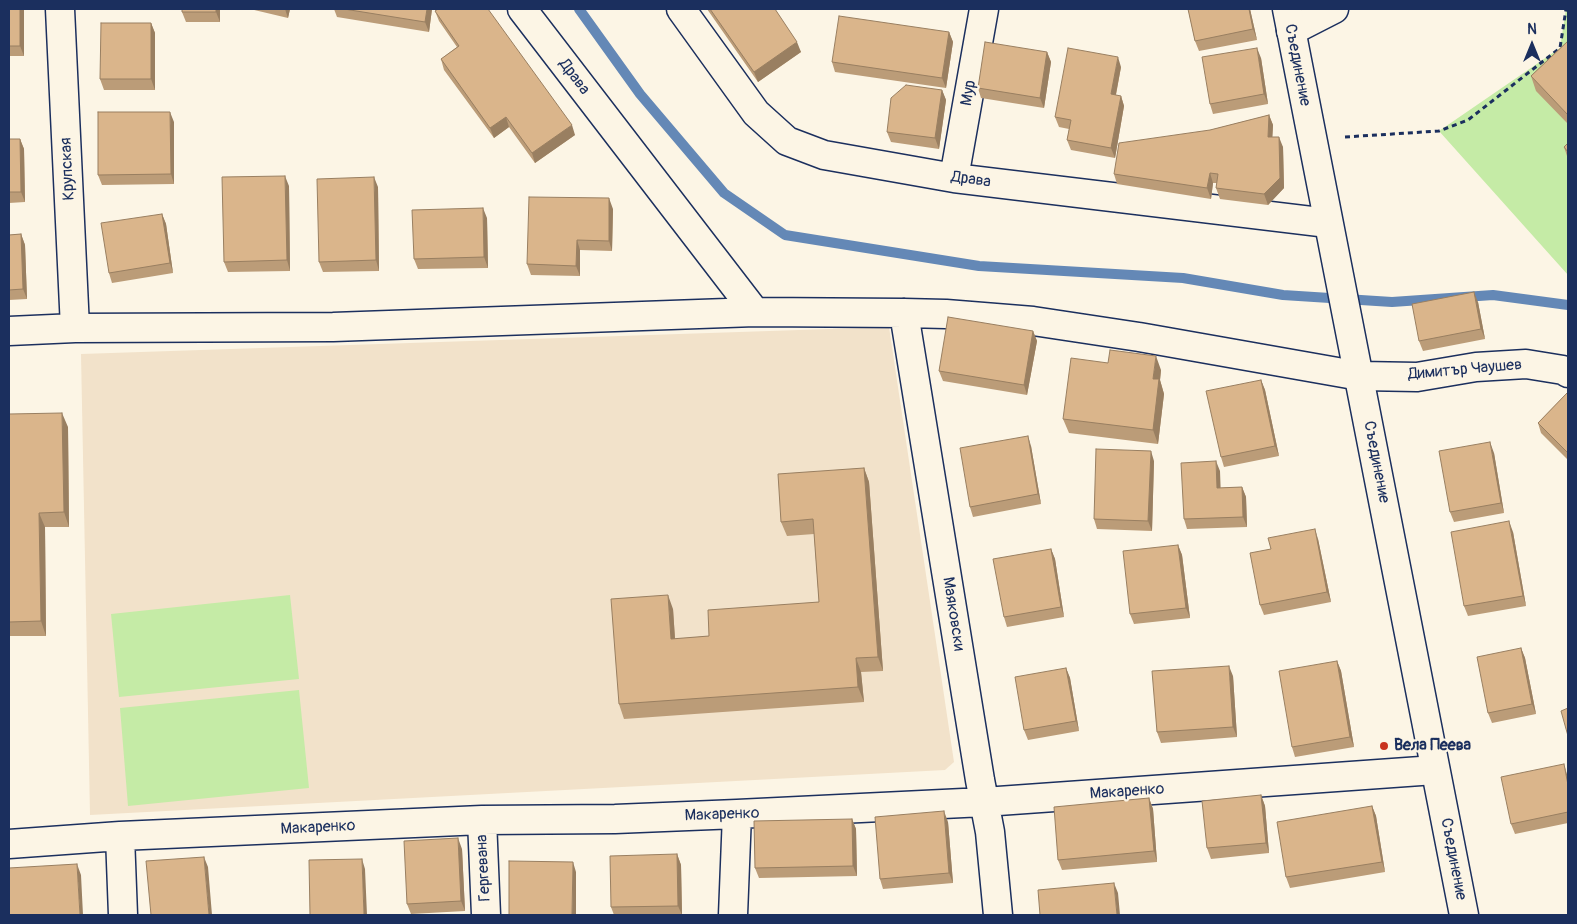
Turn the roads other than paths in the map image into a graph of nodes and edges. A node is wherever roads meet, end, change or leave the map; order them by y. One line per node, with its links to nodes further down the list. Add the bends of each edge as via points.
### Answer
1 (60, 9): 11 (street, Крупская)
2 (522, 9): 9 (street, Драва)
3 (681, 9): 7 (street, Драва, via 756,113 787,141 824,155)
4 (984, 9): 7 (street, Мур)
5 (1334, 9): 6 (street)
6 (1289, 20): 8 (street, Съединение)
7 (954, 178): 8 (street, Драва)
8 (1328, 223): 14 (street, Съединение)
9 (755, 312): 10 (street, Димитър Чаушев); 11 (street, Димитър Чаушев, via 333,327)
10 (904, 313): 14 (street, Димитър Чаушев, via 1033,321); 16 (street, Маяковски)
11 (75, 328): 12 (street, Димитър Чаушев)
12 (9, 331)
13 (1568, 373): 14 (street, Димитър Чаушев, via 1526,364 1476,367 1418,377)
14 (1360, 376): 15 (street, Съединение)
15 (1435, 770): 16 (street, Макаренко); 25 (street, Съединение)
16 (984, 802): 17 (street, Макаренко); 24 (street, Маяковски)
17 (737, 814): 18 (street, Макаренко); 23 (street)
18 (482, 820): 19 (street, Макаренко); 22 (street, Гергевана)
19 (120, 836): 20 (street, Макаренко); 21 (street)
20 (9, 844)
21 (123, 915)
22 (486, 915)
23 (733, 915)
24 (998, 915)
25 (1464, 915)

